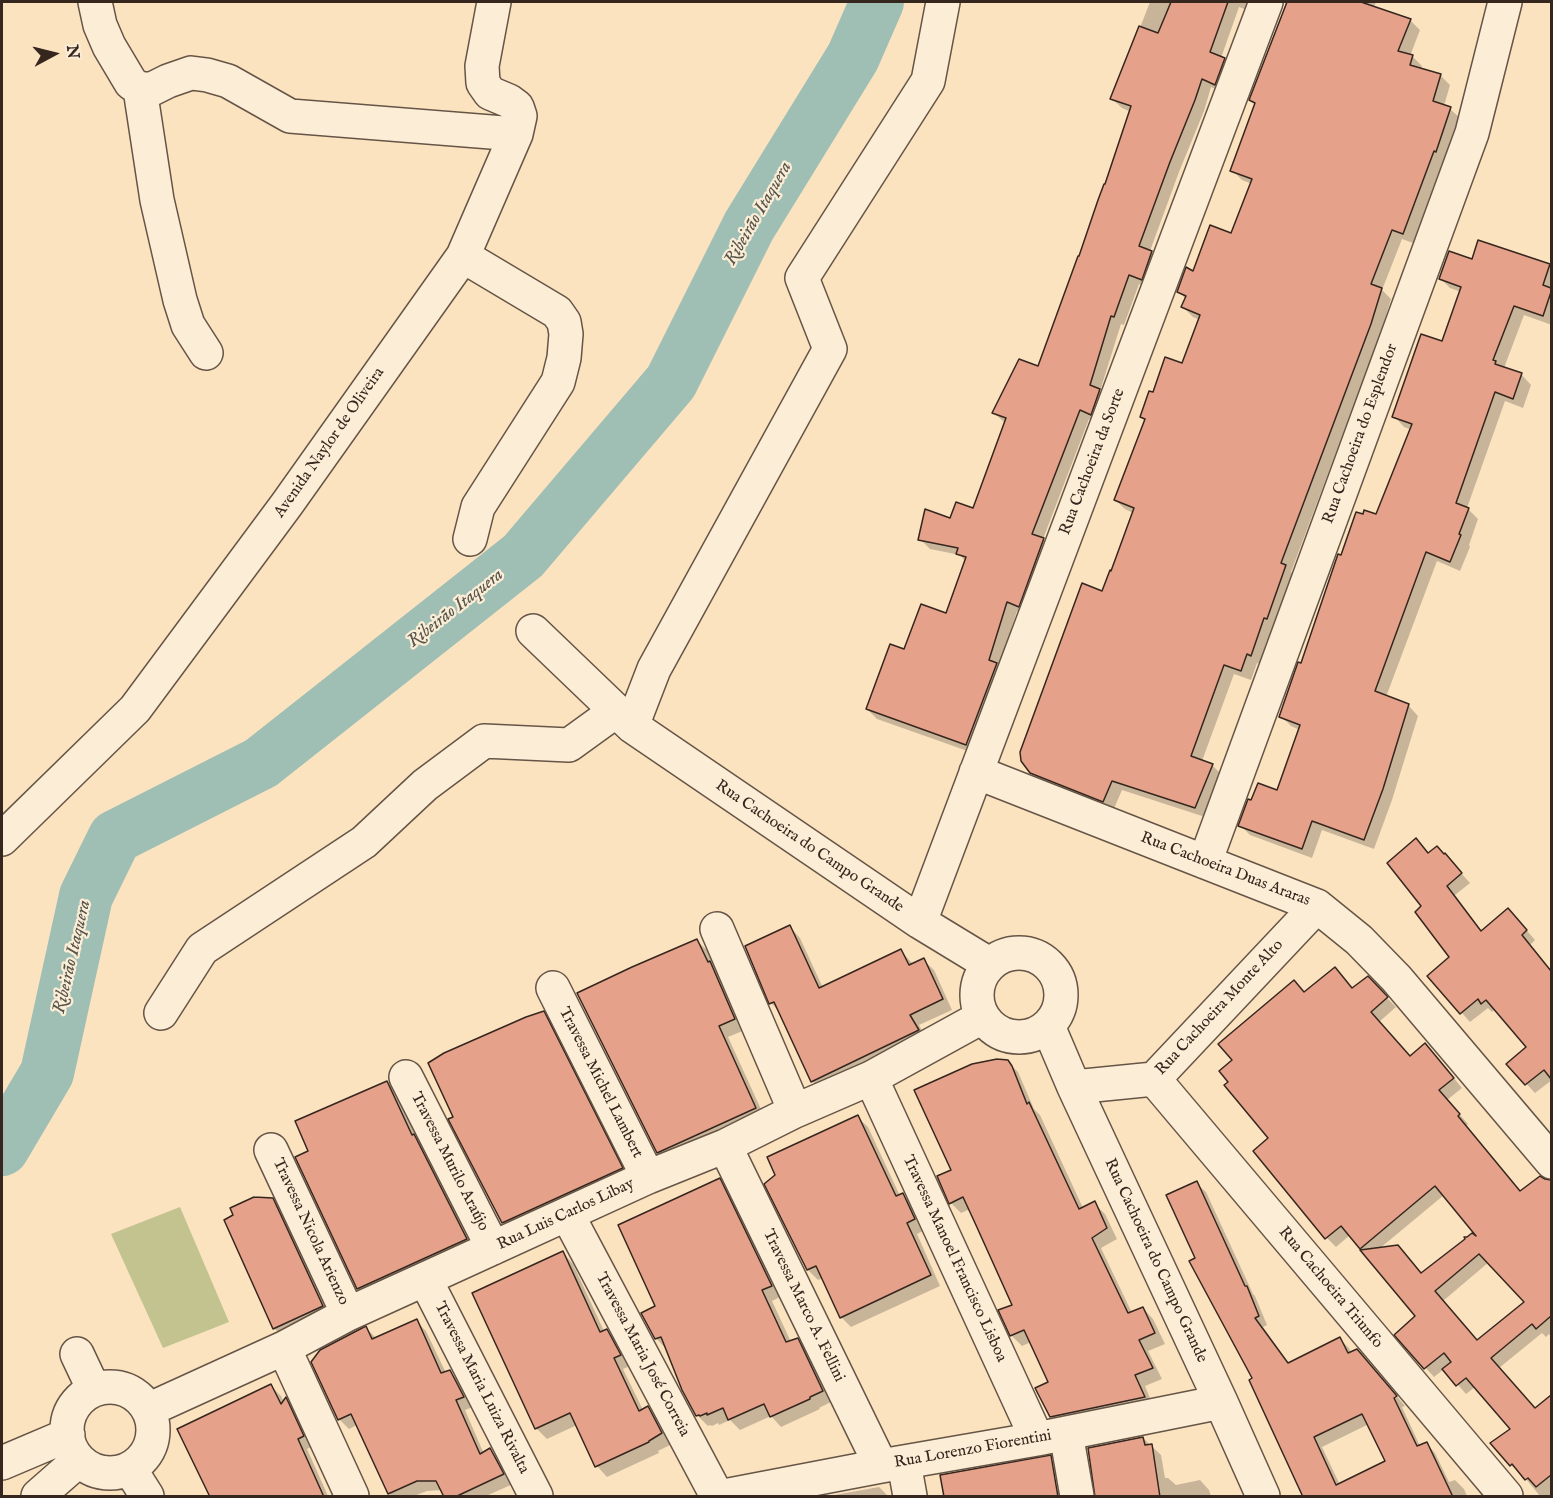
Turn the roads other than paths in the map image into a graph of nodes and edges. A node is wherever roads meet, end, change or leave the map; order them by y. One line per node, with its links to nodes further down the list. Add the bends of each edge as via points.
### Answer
1 (95, 2): 6 (street, via 109,46 131,83)
2 (494, 2): 7 (street, Avenida Naylor de Oliveira, via 482,66 483,84 490,93 517,107 520,116)
3 (943, 2): 12 (street, via 927,81 801,278 830,349)
4 (1266, 2): 13 (street, Rua Cachoeira da Sorte)
5 (1505, 2): 15 (street, Rua Cachoeira do Esplendor, via 1472,133)
6 (140, 89): 7 (street, via 152,89 190,73 207,75 228,81 290,116); 9 (street, via 180,300 188,325)
7 (516, 134): 8 (street, Avenida Naylor de Oliveira)
8 (463, 256): 10 (street, via 557,312 566,334 558,382 478,507); 14 (street, Avenida Naylor de Oliveira, via 288,504 135,709)
9 (206, 353)
10 (470, 539)
11 (533, 631): 12 (street, Rua Cachoeira do Campo Grande)
12 (624, 719): 17 (street, Rua Cachoeira do Campo Grande); 21 (street, via 569,745 484,741 425,785 363,842 202,949)
13 (976, 772): 15 (street, Rua Cachoeira Duas Araras); 17 (street, Rua Cachoeira da Sorte)
14 (2, 839)
15 (1205, 862): 16 (street, Rua Cachoeira Duas Araras)
16 (1317, 906): 26 (street, Rua Cachoeira Monte Alto); 31 (street, Rua Cachoeira Duas Araras, via 1359,940 1396,978)
17 (920, 922): 19 (street, Rua Cachoeira do Campo Grande)
18 (717, 929): 28 (street)
19 (989, 964): 22 (street, via 979,980 976,999); 23 (street, via 1005,954 1024,952 1042,959 1055,973 1061,991 1059,1010)
20 (553, 988): 32 (street, Travessa Michel Lambert)
21 (161, 1013)
22 (982, 1017): 23 (street, via 996,1031 1013,1037 1032,1035); 25 (street, Rua Luis Carlos Libay)
23 (1048, 1026): 27 (street, Rua Cachoeira do Campo Grande)
24 (406, 1077): 34 (street, Travessa Murilo Araújo)
25 (871, 1078): 28 (street, Rua Luis Carlos Libay); 42 (street, Travessa Manoel Francisco Lisboa)
26 (1154, 1079): 27 (street, Rua Cachoeira Monte Alto); 56 (street, Rua Cachoeira Triunfo)
27 (1074, 1087): 40 (street, Rua Cachoeira do Campo Grande)
28 (795, 1111): 29 (street, Rua Luis Carlos Libay)
29 (725, 1146): 32 (street, Rua Luis Carlos Libay); 45 (street, Travessa Marco A. Fellini)
30 (271, 1150): 36 (street, Travessa Nicola Arienzo)
31 (1551, 1162)
32 (648, 1177): 33 (street, Rua Luis Carlos Libay)
33 (567, 1214): 34 (street, Rua Luis Carlos Libay); 51 (street, Travessa Maria José Correia)
34 (493, 1248): 35 (street, Rua Luis Carlos Libay)
35 (425, 1279): 36 (street, Rua Luis Carlos Libay); 50 (street, Travessa Maria Luiza Rivalta)
36 (348, 1314): 37 (street, Rua Luis Carlos Libay)
37 (284, 1348): 41 (street, Rua Luis Carlos Libay); 49 (street)
38 (77, 1354): 39 (street)
39 (94, 1390): 41 (street, via 125,1390); 43 (street, via 82,1398 69,1421)
40 (1221, 1402): 42 (street, Rua Lorenzo Fiorentini); 55 (street, Rua Cachoeira do Campo Grande)
41 (148, 1410): 46 (street, via 153,1437 141,1461)
42 (1051, 1436): 45 (street, Rua Lorenzo Fiorentini); 54 (street, Travessa Manoel Francisco Lisboa)
43 (74, 1448): 44 (street); 46 (street, via 90,1468 104,1473); 47 (street)
44 (2, 1463)
45 (893, 1465): 52 (street, Rua Lorenzo Fiorentini); 53 (street, Travessa Marco A. Fellini)
46 (130, 1469): 48 (street)
47 (38, 1497)
48 (147, 1497)
49 (352, 1497)
50 (536, 1497)
51 (717, 1497)
52 (724, 1497)
53 (910, 1497)
54 (1077, 1497)
55 (1263, 1497)
56 (1506, 1497)

